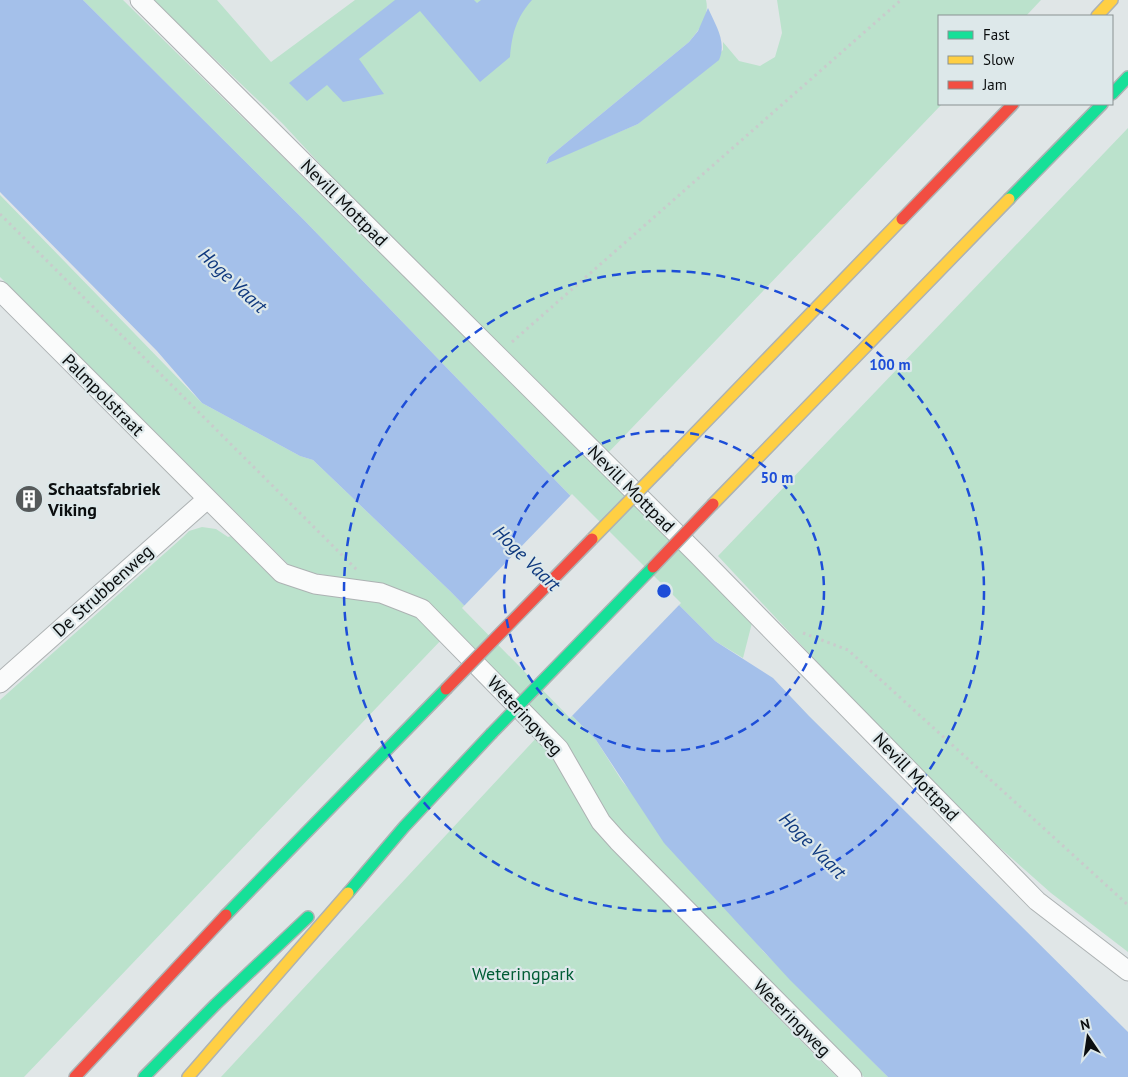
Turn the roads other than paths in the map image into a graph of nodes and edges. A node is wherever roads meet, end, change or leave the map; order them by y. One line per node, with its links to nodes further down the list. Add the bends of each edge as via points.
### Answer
1 (140, 0): 14 (street, Nevill Mottpad, via 698,555 1037,901)
2 (1112, 0): 3 (highway)
3 (1098, 15)
4 (1128, 77): 5 (highway)
5 (1113, 93)
6 (1012, 105): 15 (highway, bridge, via 196,947)
7 (1101, 105): 11 (highway, bridge)
8 (0, 291): 9 (street, Palmpolstraat)
9 (206, 500): 10 (street, De Strubbenweg); 18 (street, Weteringweg, via 282,573 315,584 381,593 422,609 559,749 601,822 618,841)
10 (0, 683)
11 (404, 827): 12 (highway); 17 (highway)
12 (331, 895)
13 (317, 908): 16 (highway)
14 (1128, 971)
15 (75, 1077)
16 (144, 1077)
17 (188, 1077)
18 (852, 1077)

